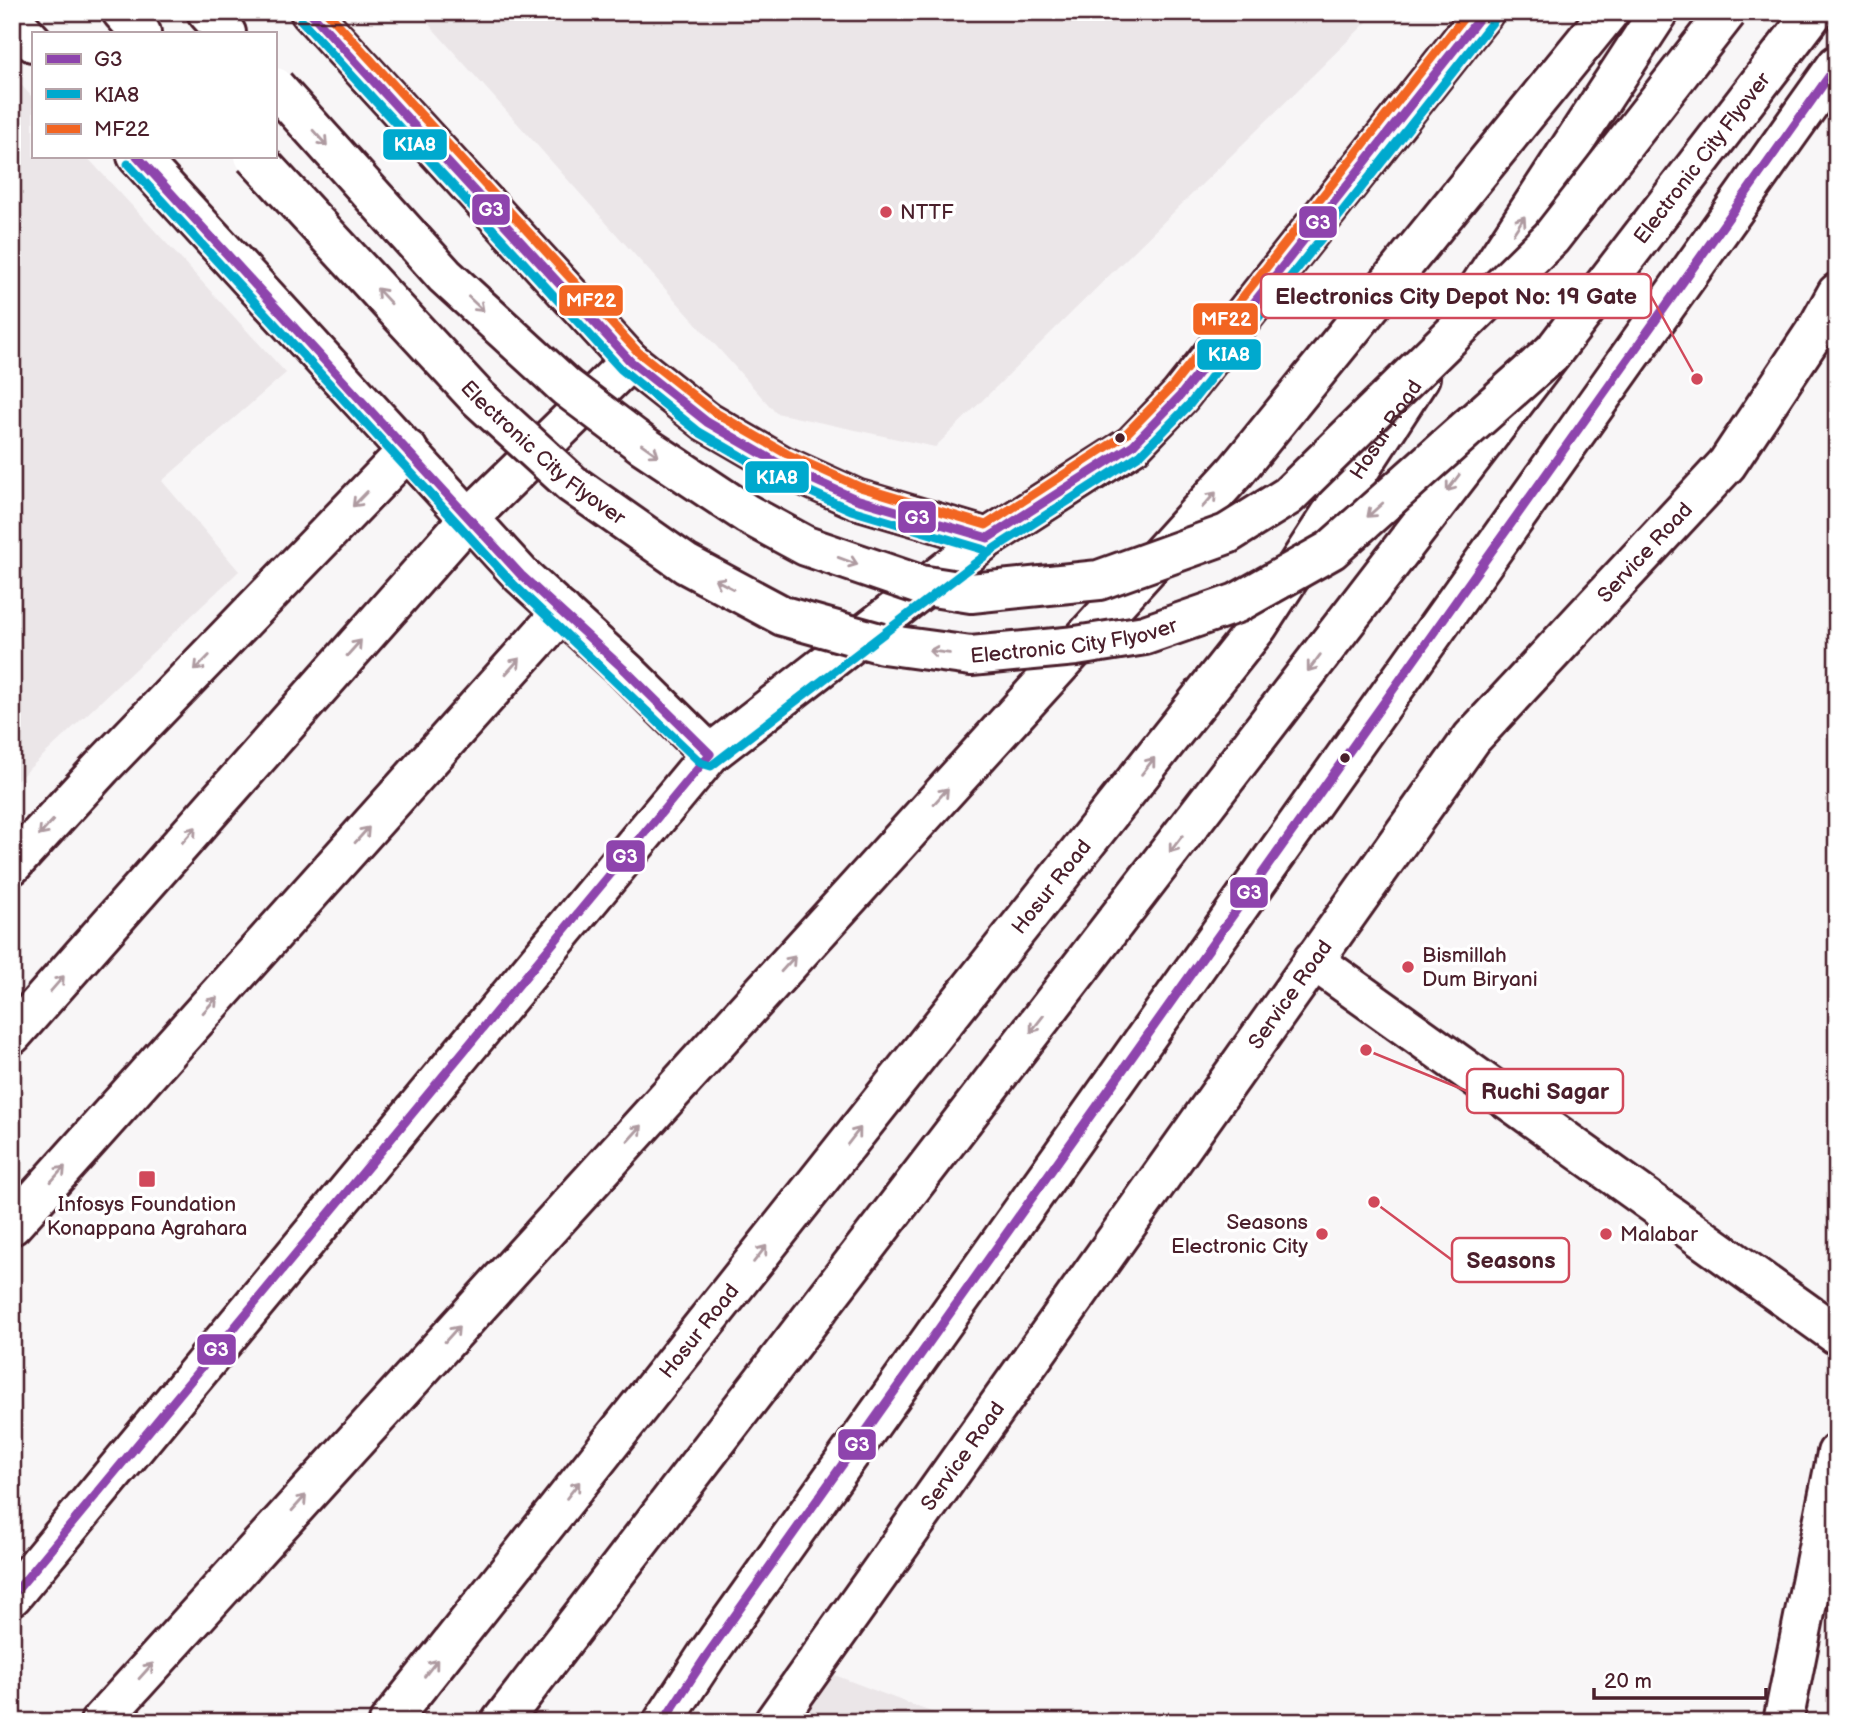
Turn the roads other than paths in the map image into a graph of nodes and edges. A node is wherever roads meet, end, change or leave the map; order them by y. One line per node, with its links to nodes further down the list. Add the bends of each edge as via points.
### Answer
1 (122, 12): 10 (main road)
2 (207, 12): 11 (main road)
3 (310, 12): 19 (main road)
4 (1484, 12): 22 (main road, via 1181,396 1133,446)
5 (1609, 12): 33 (main road, one-way to 5, via 1236,471)
6 (1659, 12): 34 (main road, Hosur Road, one-way to 6, via 1258,626)
7 (1727, 12): 14 (main road, one-way to 7, bridge, via 444,275 566,387 643,446 747,514 806,545 920,584 971,593 1099,580 1227,534 1288,496 1551,238)
8 (1814, 12): 18 (main road, Electronic City Flyover)
9 (12, 19): 12 (main road)
10 (140, 32)
11 (225, 32)
12 (32, 41)
13 (1837, 65): 37 (main road)
14 (276, 88)
15 (139, 158): 20 (main road)
16 (256, 158): 18 (main road, Electronic City Flyover, one-way to 16, bridge, via 1331,550 1237,603 1145,635 1076,646 971,656 883,644 783,617 686,564 572,484 477,397)
17 (1837, 293): 26 (main road, Service Road, via 1727,464 1472,738)
18 (1554, 351): 31 (main road, one-way to 31, bridge)
19 (630, 361): 21 (main road); 22 (main road, via 707,422 781,466 856,499)
20 (408, 450): 21 (main road); 25 (main road, one-way to 25)
21 (469, 518): 23 (main road); 27 (main road, one-way to 21)
22 (988, 538): 24 (main road)
23 (562, 612): 24 (main road); 28 (main road, one-way to 23)
24 (709, 754): 32 (main road)
25 (12, 865)
26 (1313, 960): 29 (main road); 38 (main road, Service Road)
27 (12, 1035)
28 (12, 1225)
29 (1837, 1335)
30 (1837, 1453): 39 (main road)
31 (647, 1533): 35 (main road); 36 (main road)
32 (12, 1596)
33 (100, 1722)
34 (389, 1722)
35 (501, 1722)
36 (532, 1722)
37 (663, 1722)
38 (774, 1722)
39 (1783, 1722)

